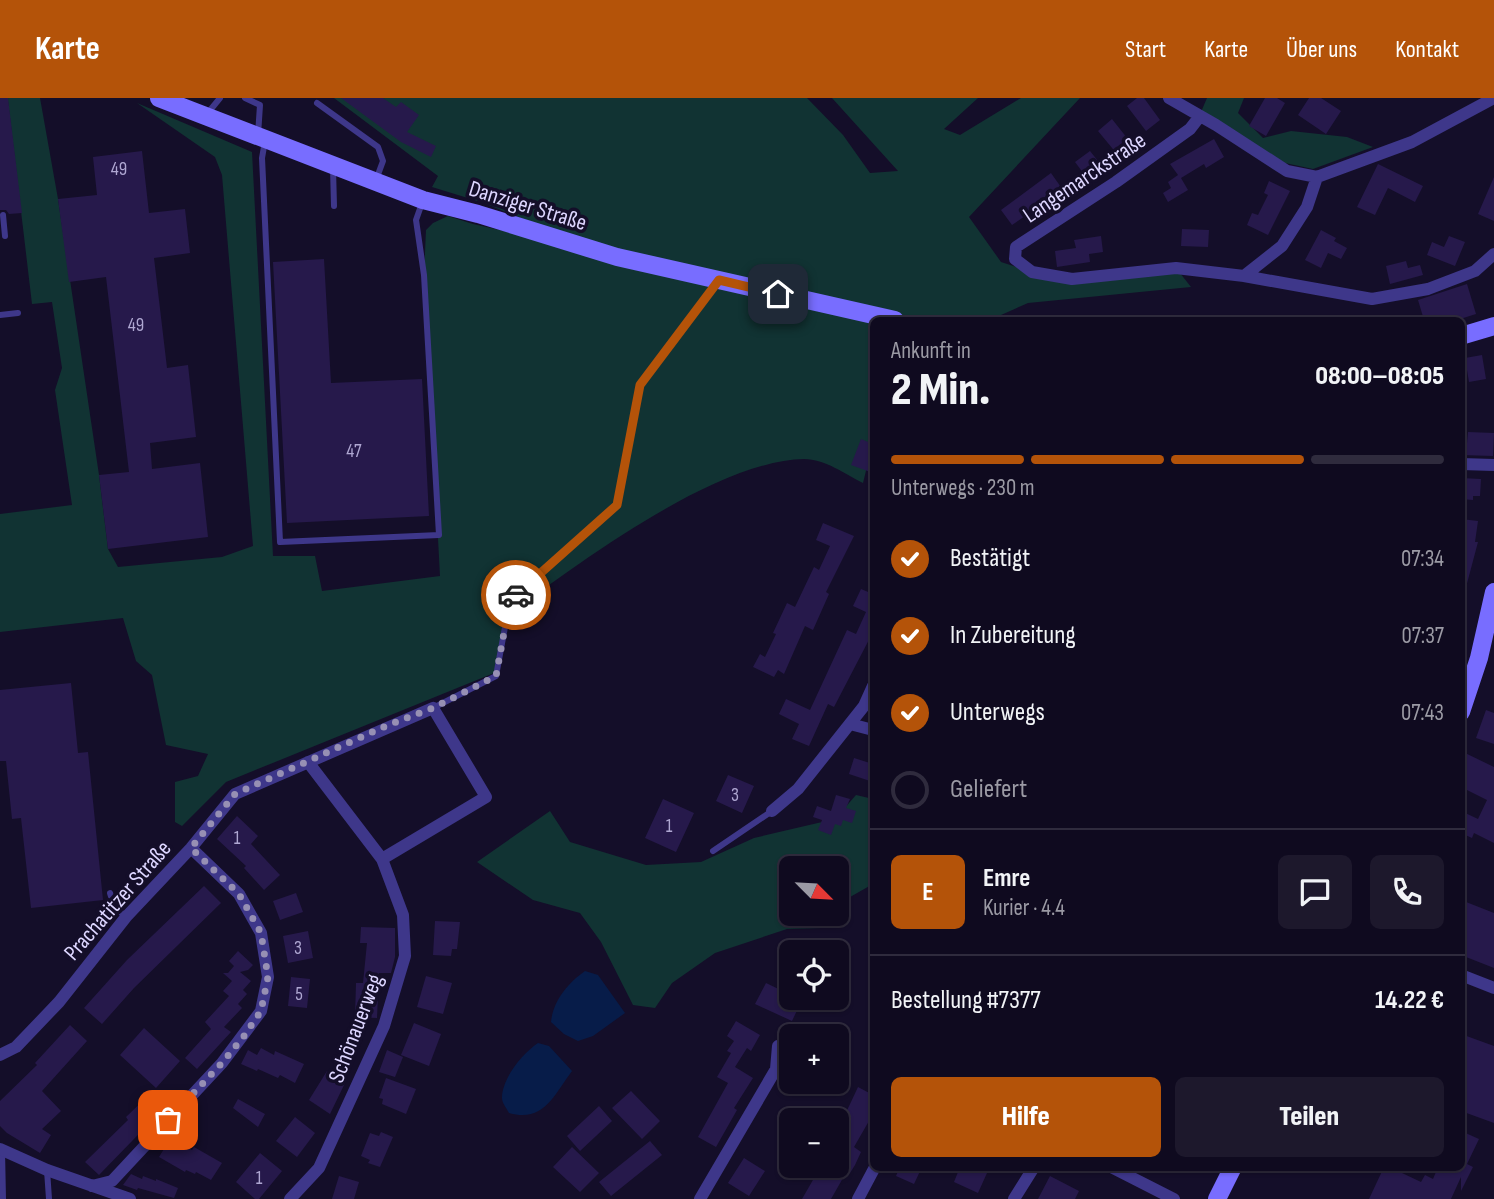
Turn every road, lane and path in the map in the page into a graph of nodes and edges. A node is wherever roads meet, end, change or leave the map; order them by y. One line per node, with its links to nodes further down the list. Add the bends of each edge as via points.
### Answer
1 (159, 98): 8 (street, Danziger Straße)
2 (220, 98): 8 (lane)
3 (245, 98): 10 (lane, via 260,105)
4 (1169, 98): 9 (street)
5 (1494, 98): 7 (street)
6 (317, 103): 13 (lane, via 378,147 383,161)
7 (1475, 104): 12 (street, via 1412,142)
8 (206, 116): 10 (street, Danziger Straße)
9 (1200, 116): 12 (street, via 1287,171); 19 (street, Langemarckstraße, via 1116,182 1016,247 1015,259 1032,272 1072,279 1176,268)
10 (262, 137): 11 (street, Danziger Straße); 14 (lane, via 280,542 439,535 424,275 416,220)
11 (333, 166): 13 (street, Danziger Straße); 15 (lane)
12 (1317, 177): 19 (street, via 1307,207 1282,246)
13 (376, 183): 14 (street, Danziger Straße)
14 (423, 200): 20 (street, Danziger Straße, via 617,257)
15 (334, 206)
16 (3, 215): 17 (lane)
17 (5, 236)
18 (1494, 254): 19 (street, Langemarckstraße, via 1475,271 1428,289 1372,299)
19 (1244, 276)
20 (719, 280): 23 (street, Danziger Straße); 31 (lane, via 640,385 617,505 510,600 496,676)
21 (18, 313): 22 (lane)
22 (0, 314)
23 (882, 317)
24 (1494, 326): 25 (street)
25 (1465, 335)
26 (1465, 464): 27 (street)
27 (1494, 465)
28 (1494, 592): 30 (street)
29 (870, 693): 32 (street)
30 (1465, 700)
31 (433, 708): 34 (street, Prachatitzer Straße); 38 (street, via 486,797)
32 (850, 724): 33 (street); 35 (street, via 798,789)
33 (870, 729)
34 (308, 762): 36 (street, Prachatitzer Straße, via 235,794); 38 (street)
35 (772, 811): 37 (lane)
36 (191, 848): 40 (street, Prachatitzer Straße); 51 (street, via 239,894 261,933 268,977 261,1011 222,1063 112,1181)
37 (713, 851)
38 (382, 859): 56 (street, Schönauerweg, via 403,915 405,956 384,1026 318,1168)
39 (110, 893): 40 (lane, via 114,906)
40 (126, 917): 44 (street, Prachatitzer Straße, via 59,1002 16,1047)
41 (1465, 977): 42 (street)
42 (1494, 988)
43 (778, 1046): 57 (street, via 776,1069)
44 (0, 1055)
45 (1, 1150): 46 (street); 53 (lane)
46 (47, 1170): 51 (street); 54 (lane)
47 (873, 1171): 58 (street)
48 (1032, 1171): 59 (street)
49 (1119, 1171): 60 (street)
50 (1231, 1171): 61 (street)
51 (92, 1186): 52 (street)
52 (116, 1197): 55 (street)
53 (3, 1199)
54 (49, 1199)
55 (130, 1199)
56 (290, 1199)
57 (700, 1199)
58 (858, 1199)
59 (1014, 1199)
60 (1174, 1199)
61 (1217, 1199)

